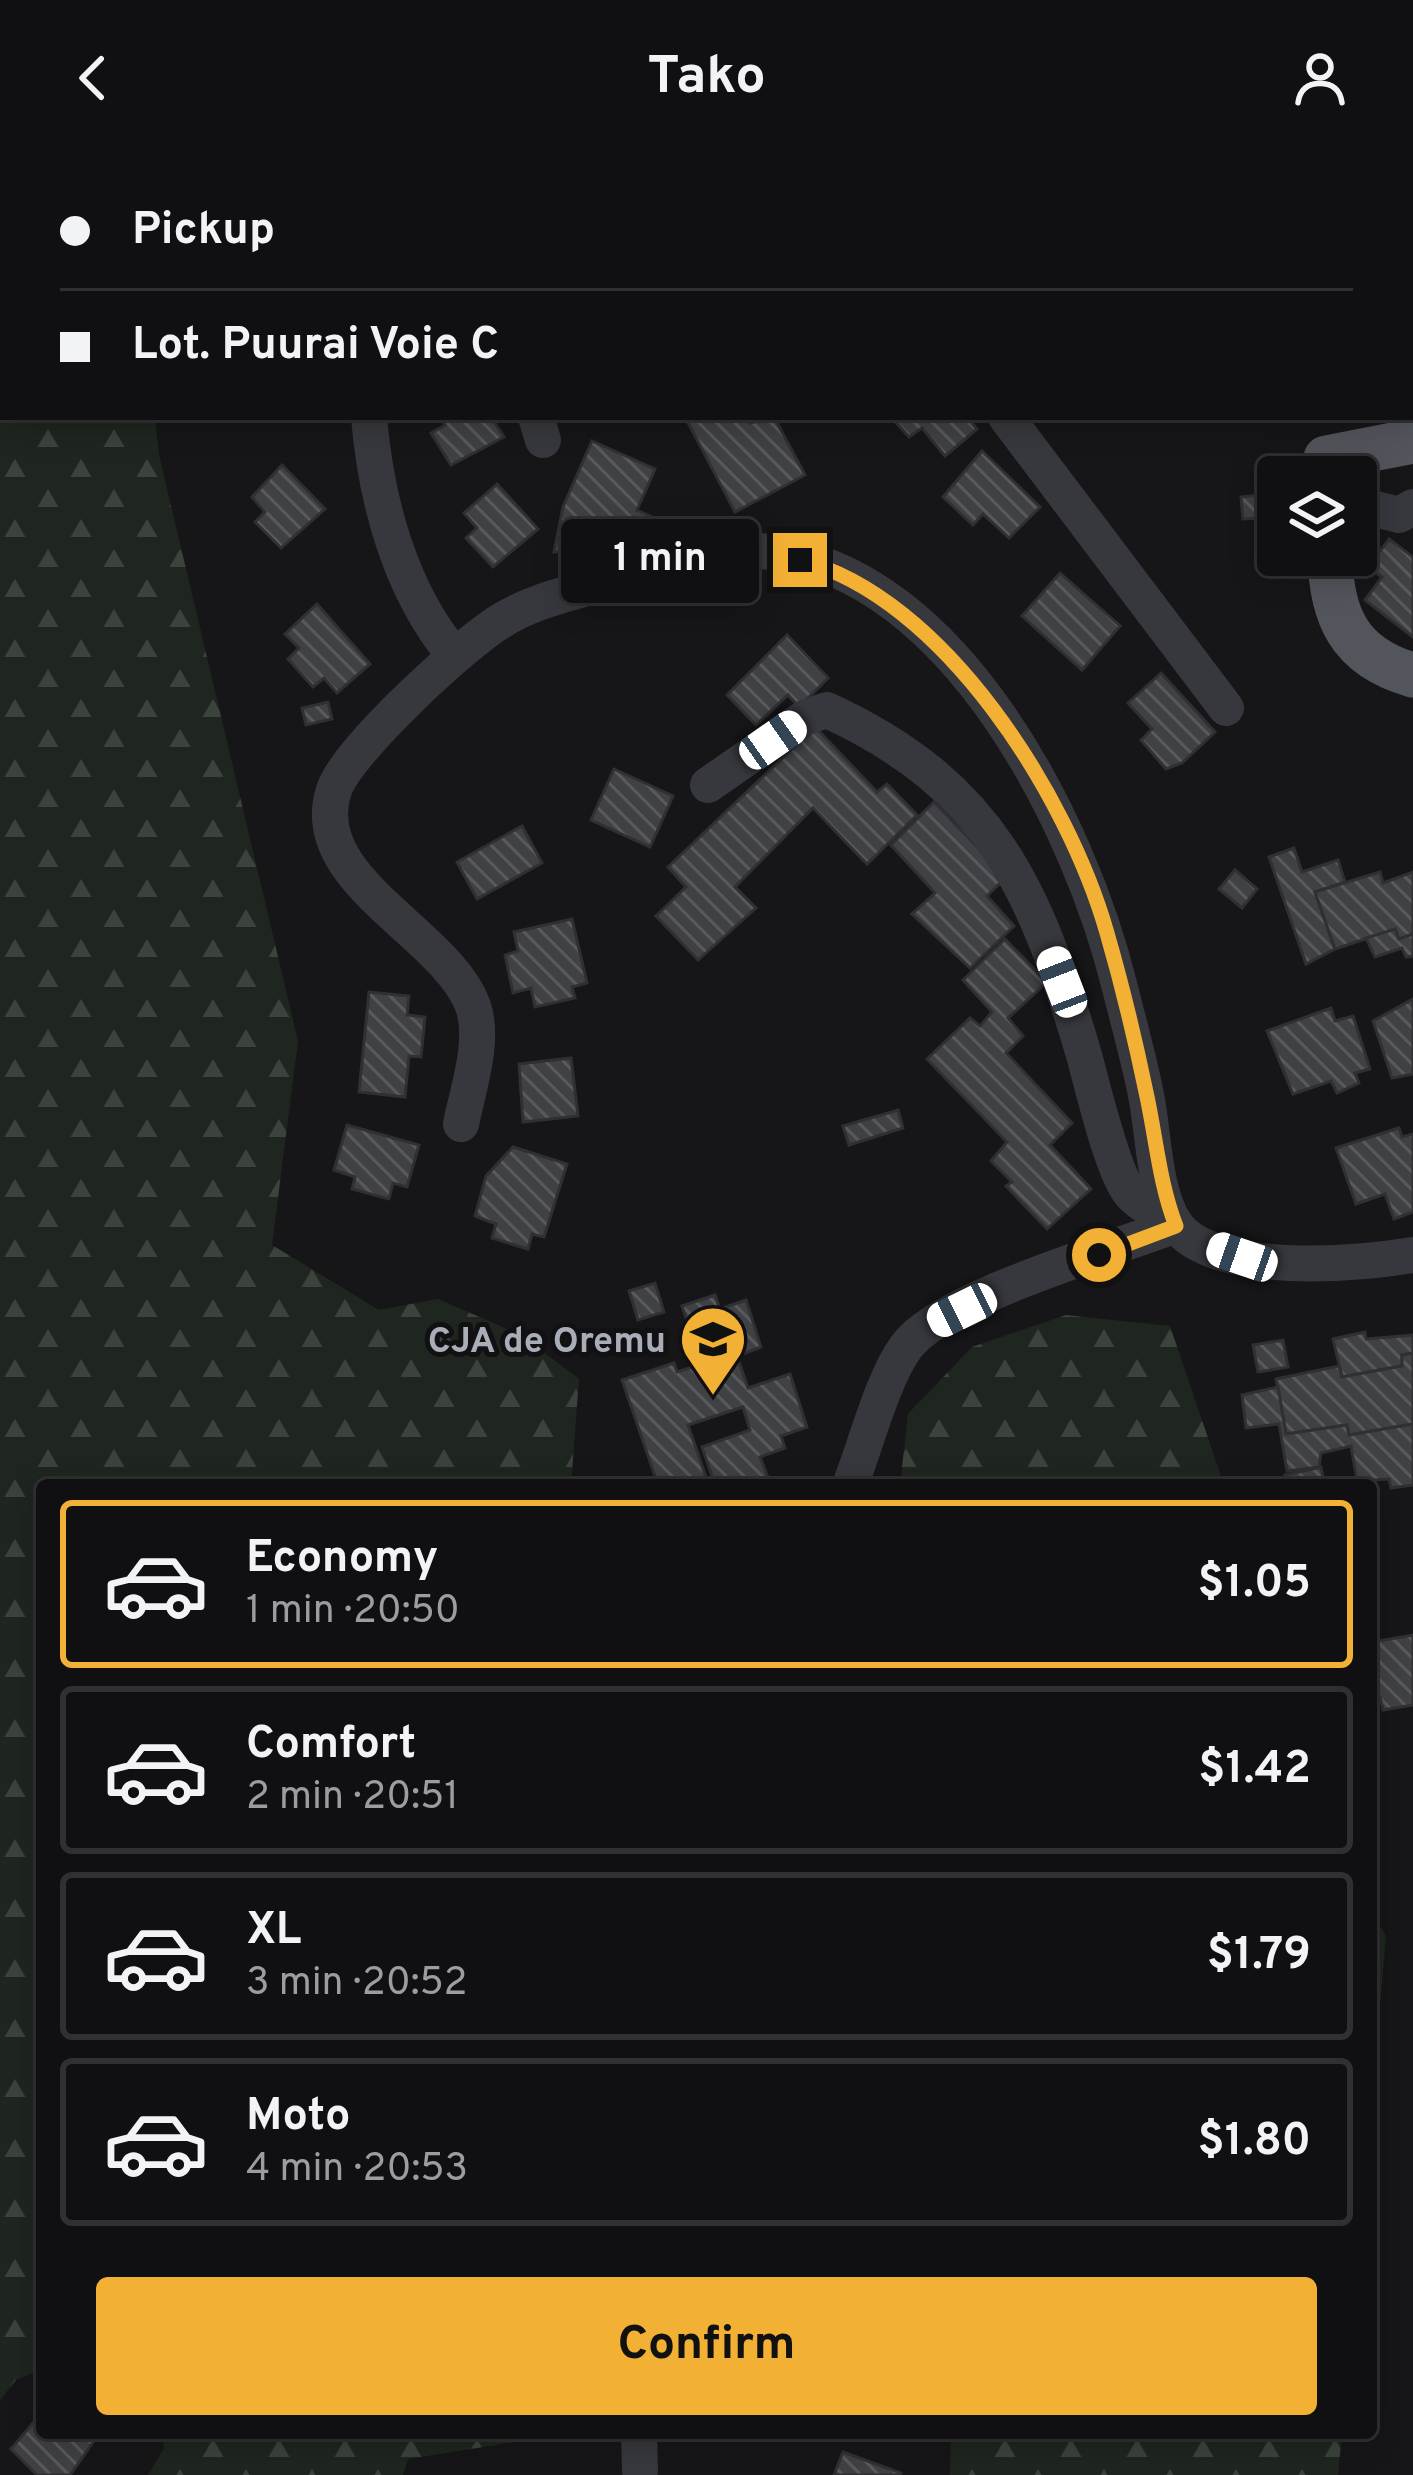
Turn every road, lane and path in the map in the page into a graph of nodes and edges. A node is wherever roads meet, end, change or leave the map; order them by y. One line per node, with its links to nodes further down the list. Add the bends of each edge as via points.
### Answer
1 (369, 420): 8 (street, via 406,574 428,624)
2 (1008, 420): 10 (street)
3 (1413, 441): 4 (main road)
4 (1324, 451)
5 (1413, 507): 6 (street, via 1399,515)
6 (1377, 509)
7 (1330, 576): 9 (main road, via 1331,602 1347,634)
8 (454, 656): 12 (street, via 335,785 328,819 334,847 437,956 475,1010); 13 (street, via 503,619 544,601 724,552 771,552 828,567 884,598 934,638 989,702 1054,810 1106,928)
9 (1413, 675)
10 (1226, 708)
11 (708, 785): 13 (street, via 827,710 878,734 972,807 1037,917 1129,1192)
12 (460, 1124)
13 (1176, 1226): 14 (street, via 1242,1257 1296,1263); 15 (street, via 1027,1279 929,1325 905,1348)
14 (1413, 1256)
15 (852, 1479)
16 (639, 2439): 17 (street)
17 (640, 2470)

